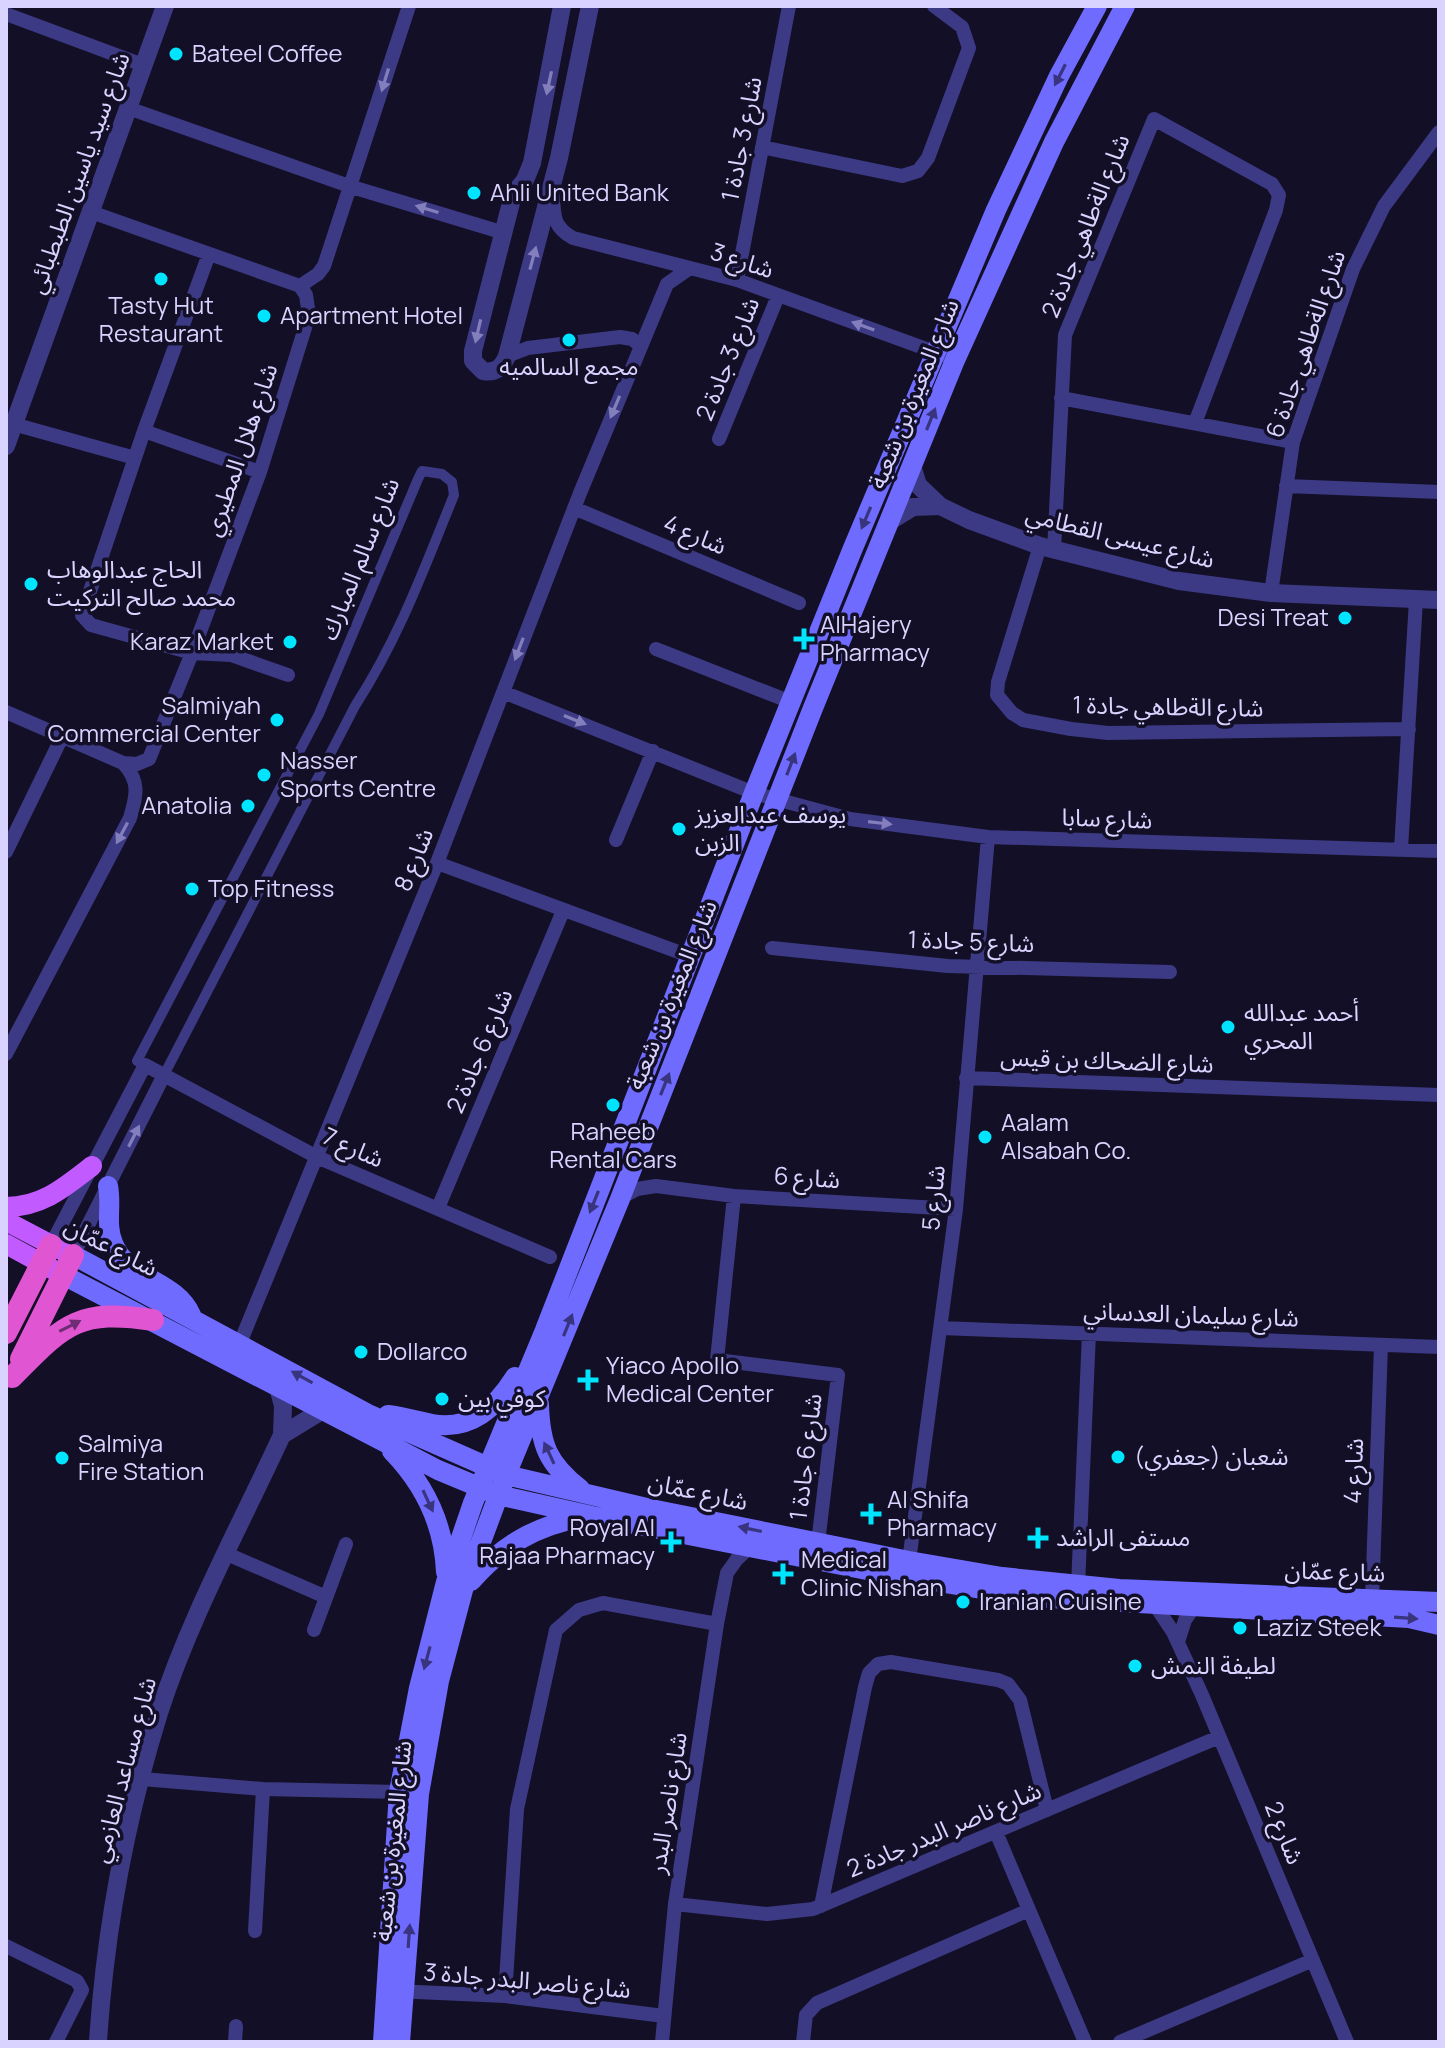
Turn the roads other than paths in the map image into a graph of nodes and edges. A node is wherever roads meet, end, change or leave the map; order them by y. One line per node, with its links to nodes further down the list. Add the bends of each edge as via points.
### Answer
1 (165, 6): 10 (street, شارع سيد ياسين الطبطبائي)
2 (409, 6): 15 (street, one-way to 15)
3 (562, 6): 17 (street, one-way to 17, via 532,163 513,195)
4 (590, 6): 14 (street)
5 (789, 6): 13 (street, شارع 3 جادة 1)
6 (934, 6): 13 (street, via 962,27 969,48 922,167 902,176)
7 (1097, 6): 25 (main road, شارع المغيرة بن شعبة, one-way to 25, via 996,210)
8 (1125, 6): 25 (main road, شارع المغيرة بن شعبة)
9 (6, 14): 10 (street)
10 (143, 65): 11 (street, شارع سيد ياسين الطبطبائي)
11 (128, 108): 15 (street); 16 (street, شارع سيد ياسين الطبطبائي)
12 (1439, 132): 31 (street, شارع الةطاهي جادة 6, via 1367,237)
13 (762, 147): 20 (street, شارع 3 جادة 1)
14 (553, 183): 19 (street, شارع 3, via 554,222 561,231); 24 (street, one-way to 14)
15 (352, 187): 17 (street, one-way to 15); 21 (street, via 324,266)
16 (91, 212): 18 (street); 27 (street, شارع سيد ياسين الطبطبائي)
17 (501, 232): 24 (street, one-way to 24, via 472,356 477,367 490,372)
18 (209, 254): 21 (street); 29 (street)
19 (690, 268): 20 (street, شارع 3); 23 (street, شارع 8, via 667,284)
20 (737, 280): 22 (street, شارع 3)
21 (300, 286): 35 (street, شارع هلال المطيري, via 309,315)
22 (778, 296): 25 (street, شارع 3, one-way to 22); 30 (street, شارع 3 جادة 2)
23 (641, 346): 24 (street, via 620,337 528,348); 39 (street, شارع 8, one-way to 39)
24 (507, 356)
25 (946, 356): 34 (main road, شارع المغيرة بن شعبة, one-way to 25); 50 (main road, شارع المغيرة بن شعبة, one-way to 50)
26 (1061, 398): 28 (street); 28 (street, شارع الةطاهي جادة 2, via 1067,325 1154,119 1272,184 1279,195); 41 (street, شارع الةطاهي جادة 2)
27 (10, 423): 32 (street, شارع سيد ياسين الطبطبائي); 33 (street)
28 (1195, 423): 31 (street)
29 (144, 431): 33 (street); 35 (street)
30 (719, 439)
31 (1293, 442): 36 (street, شارع الةطاهي جادة 6)
32 (6, 446)
33 (135, 458): 47 (street, via 82,615 91,625)
34 (912, 466): 38 (street, شارع عيسى القطامي, via 918,485); 40 (main road, شارع المغيرة بن شعبة)
35 (260, 472): 47 (street, شارع هلال المطيري)
36 (1286, 486): 37 (street); 42 (street, شارع الةطاهي جادة 6)
37 (1438, 488)
38 (940, 506): 40 (street, via 913,507); 41 (street, شارع عيسى القطامي)
39 (574, 508): 45 (street, شارع 4); 49 (street, شارع 8, one-way to 49)
40 (890, 521): 57 (main road, شارع المغيرة بن شعبة, one-way to 40)
41 (1047, 548): 42 (street, شارع عيسى القطامي, via 1179,581); 52 (street, شارع الةطاهي جادة 1, via 998,682 1003,705 1023,720 1108,733)
42 (1271, 593): 43 (street, شارع عيسى القطامي)
43 (1416, 600): 44 (street, شارع عيسى القطامي); 52 (street)
44 (1439, 600)
45 (799, 603)
46 (656, 649): 50 (street)
47 (192, 653): 48 (street, via 231,655); 55 (street, شارع هلال المطيري, via 152,754 145,762)
48 (288, 675)
49 (503, 692): 54 (street, one-way to 54); 63 (street, شارع 8)
50 (791, 702): 56 (main road, شارع المغيرة بن شعبة)
51 (6, 712): 53 (street)
52 (1409, 729): 60 (street)
53 (62, 737): 55 (street); 62 (street)
54 (653, 751): 56 (street); 59 (street)
55 (123, 763): 69 (street, one-way to 69, via 136,785 130,818)
56 (754, 793): 57 (street); 66 (main road, شارع المغيرة بن شعبة)
57 (777, 801): 58 (street, شارع سابا, one-way to 58, via 850,819); 75 (main road, شارع المغيرة بن شعبة, one-way to 57)
58 (988, 837): 60 (street, شارع سابا); 67 (street, شارع 5)
59 (616, 840)
60 (1401, 849): 61 (street, شارع سابا)
61 (1439, 851)
62 (6, 852)
63 (437, 863): 64 (street); 76 (street, شارع 8)
64 (563, 911): 66 (street); 84 (street, شارع 6 جادة 2)
65 (772, 948): 67 (street, شارع 5 جادة 1)
66 (692, 957): 94 (main road, شارع المغيرة بن شعبة, one-way to 94)
67 (976, 965): 68 (street, شارع 5 جادة 1); 73 (street, شارع 5)
68 (1170, 972)
69 (13, 1026): 70 (street)
70 (6, 1054)
71 (145, 1065): 72 (street, شارع 7); 72 (street, شارع سالم المبارك, via 137,1061 319,714 422,471 442,474 452,482 454,495 398,631); 77 (street, شارع سالم المبارك)
72 (164, 1075): 76 (street, شارع 7); 78 (street, شارع سالم المبارك, one-way to 72)
73 (966, 1078): 74 (street, شارع الضحاك بن قيس); 85 (street, شارع 5)
74 (1439, 1095)
75 (638, 1151): 80 (street, via 643,1171); 82 (main road, شارع المغيرة بن شعبة)
76 (317, 1157): 84 (street, شارع 7); 97 (street, شارع 8)
77 (96, 1159): 78 (street, via 106,1167); 83 (main road, via 47,1199); 88 (street, شارع سالم المبارك)
78 (121, 1161): 79 (street, شارع سالم المبارك)
79 (108, 1186): 90 (street, شارع سالم المبارك); 91 (main road, via 109,1230 116,1251 130,1267 181,1298)
80 (656, 1186): 81 (street, شارع 6); 82 (street, شارع 6)
81 (734, 1196): 85 (street, شارع 6); 112 (street, شارع 6 جادة 1, via 717,1360 838,1375)
82 (620, 1199): 102 (main road, شارع المغيرة بن شعبة, one-way to 82)
83 (6, 1207)
84 (438, 1208): 89 (street, شارع 7)
85 (956, 1209): 93 (street, شارع 5)
86 (6, 1221): 88 (main road, شارع عمّان)
87 (6, 1244): 88 (main road, شارع عمّان)
88 (46, 1254): 90 (main road, شارع عمّان); 95 (highway)
89 (550, 1257)
90 (68, 1265): 91 (main road, شارع عمّان); 92 (main road, شارع عمّان); 100 (highway)
91 (193, 1318): 97 (main road, شارع عمّان)
92 (153, 1320): 100 (highway, one-way to 92, via 48,1340 80,1321 115,1315); 101 (main road, شارع عمّان)
93 (941, 1328): 96 (street, شارع سليمان العدساني); 116 (street, شارع 5)
94 (545, 1330): 104 (main road, via 503,1395 480,1416 440,1425); 107 (main road, شارع المغيرة بن شعبة)
95 (6, 1333)
96 (1089, 1333): 98 (street, شارع سليمان العدساني); 119 (street)
97 (240, 1343): 104 (main road, شارع عمّان, one-way to 97)
98 (1381, 1345): 99 (street, شارع سليمان العدساني); 121 (street, شارع 4)
99 (1439, 1347)
100 (9, 1383)
101 (278, 1387): 103 (main road, شارع عمّان); 105 (street, شارع مساعد العازمي)
102 (539, 1398): 107 (main road, شارع المغيرة بن شعبة); 108 (main road, one-way to 102, via 549,1458 541,1435)
103 (323, 1410): 105 (street); 106 (main road, شارع عمّان)
104 (370, 1415): 107 (main road, شارع عمّان)
105 (282, 1435): 115 (street, شارع مساعد العازمي)
106 (381, 1439): 107 (main road, شارع عمّان, via 438,1470); 118 (main road, one-way to 118, via 416,1478 430,1505)
107 (490, 1476): 108 (main road, شارع عمّان); 109 (main road, شارع المغيرة بن شعبة); 118 (main road, شارع المغيرة بن شعبة)
108 (587, 1494): 112 (main road, شارع عمّان, one-way to 108)
109 (498, 1495): 110 (main road, شارع عمّان); 118 (main road, شارع المغيرة بن شعبة)
110 (592, 1516): 111 (main road, شارع عمّان); 118 (main road, via 525,1534)
111 (715, 1541): 114 (main road, شارع عمّان); 117 (street)
112 (818, 1543): 116 (main road, شارع عمّان)
113 (346, 1544): 120 (street)
114 (750, 1547): 117 (street); 123 (main road, شارع عمّان, via 1031,1597)
115 (227, 1554): 120 (street); 130 (street, شارع مساعد العازمي, via 160,1712)
116 (909, 1561): 119 (main road, شارع عمّان)
117 (727, 1573): 125 (street, شارع ناصر البدر)
118 (455, 1586): 132 (main road, شارع المغيرة بن شعبة, one-way to 132, via 419,1688); 143 (main road, شارع المغيرة بن شعبة, one-way to 118, via 419,1794)
119 (1078, 1586): 121 (main road, شارع عمّان)
120 (326, 1597): 127 (street)
121 (1372, 1600): 122 (main road, شارع عمّان)
122 (1439, 1602)
123 (1155, 1605): 124 (main road, شارع عمّان); 128 (street, شارع 2)
124 (1194, 1607): 126 (main road, شارع عمّان, one-way to 126, via 1409,1618); 128 (street)
125 (717, 1624): 135 (street, شارع ناصر البدر); 144 (street, via 603,1603 579,1610 556,1630 517,1809)
126 (1439, 1625)
127 (314, 1630)
128 (1178, 1642): 129 (street, شارع 2)
129 (1219, 1737): 133 (street, شارع ناصر البدر جادة 2); 140 (street, شارع 2)
130 (142, 1779): 131 (street); 142 (street, شارع مساعد العازمي)
131 (263, 1789): 132 (street); 138 (street)
132 (399, 1792): 143 (main road, شارع المغيرة بن شعبة)
133 (1047, 1810): 134 (street, شارع ناصر البدر جادة 2); 136 (street, via 1020,1700 1008,1684 878,1664 865,1687)
134 (996, 1832): 136 (street, شارع ناصر البدر جادة 2); 137 (street)
135 (675, 1904): 136 (street, شارع ناصر البدر جادة 2, via 767,1914); 145 (street, شارع ناصر البدر)
136 (821, 1906)
137 (1029, 1910): 153 (street, via 817,2003 804,2020); 154 (street)
138 (255, 1931)
139 (6, 1946): 141 (street, via 77,1981)
140 (1313, 1960): 155 (street); 156 (street, شارع 2)
141 (82, 1990): 142 (street); 147 (street)
142 (101, 1990): 148 (street, شارع مساعد العازمي)
143 (396, 1991): 144 (street, شارع ناصر البدر جادة 3); 150 (main road, شارع المغيرة بن شعبة); 151 (main road, شارع المغيرة بن شعبة)
144 (505, 1996): 145 (street, شارع ناصر البدر جادة 3)
145 (664, 2016): 152 (street, شارع ناصر البدر)
146 (236, 2026): 149 (street)
147 (56, 2042)
148 (98, 2042)
149 (235, 2042)
150 (383, 2042)
151 (400, 2042)
152 (662, 2042)
153 (803, 2042)
154 (1085, 2042)
155 (1120, 2042)
156 (1347, 2042)

